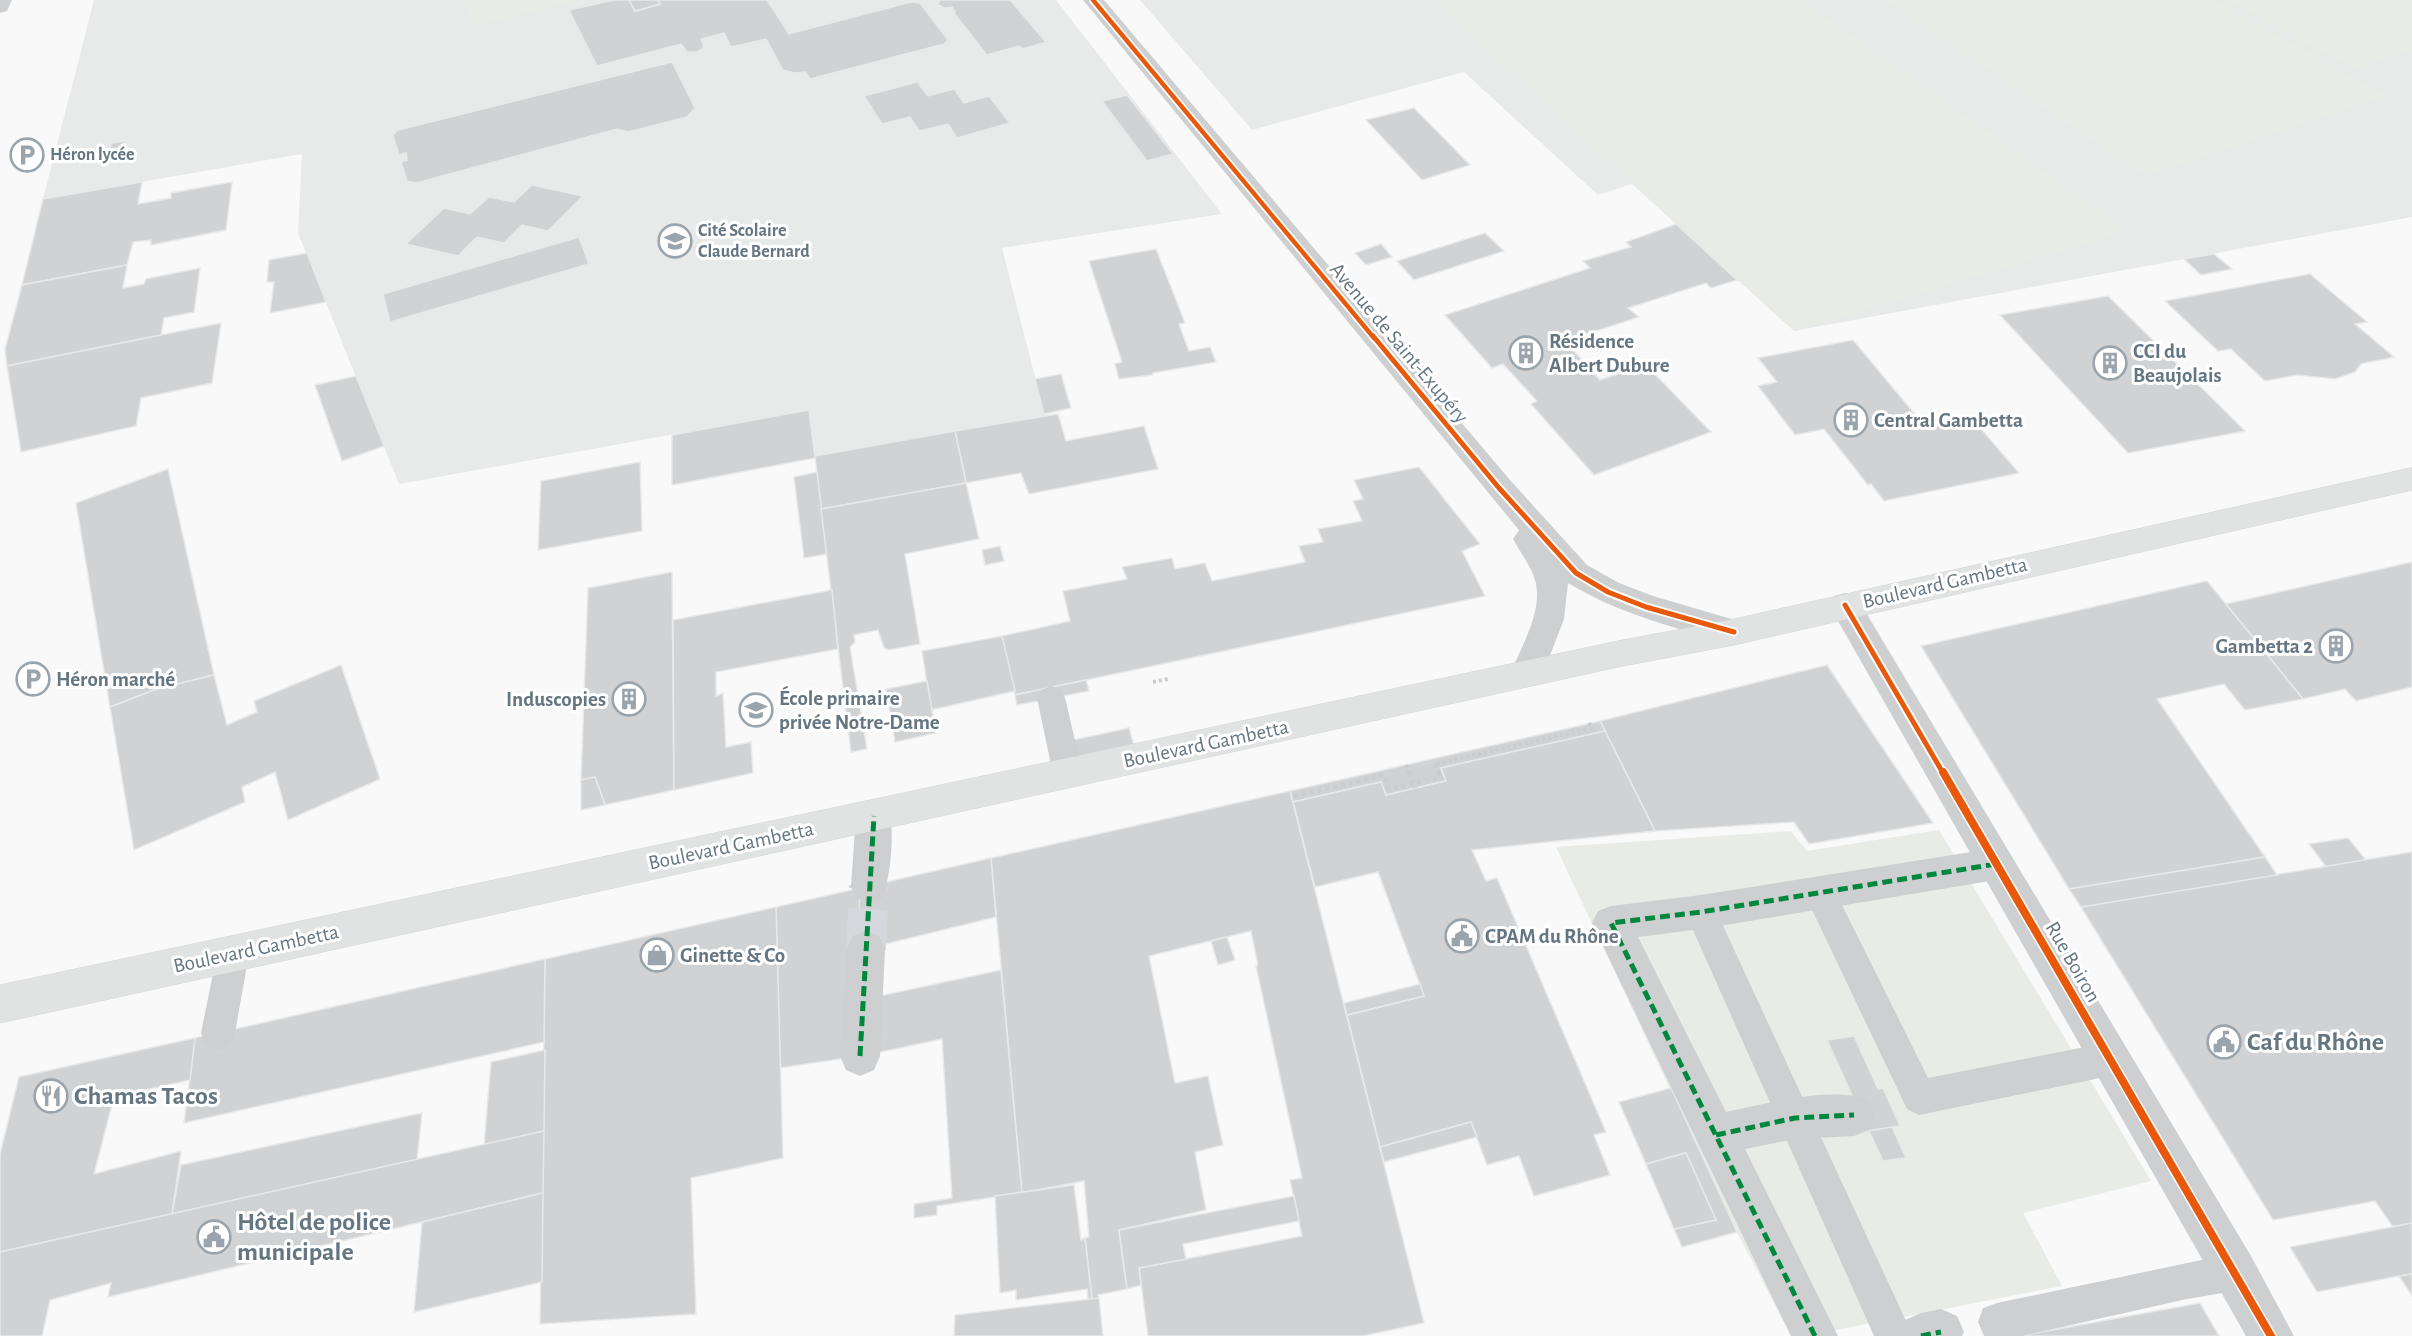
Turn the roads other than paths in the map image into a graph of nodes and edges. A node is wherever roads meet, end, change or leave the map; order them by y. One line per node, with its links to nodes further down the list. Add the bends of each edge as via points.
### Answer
1 (2, 0): 3 (street)
2 (1093, 0): 5 (street, Avenue de Saint-Exupéry)
3 (0, 7)
4 (2412, 479): 6 (main road, Boulevard Gambetta)
5 (1498, 488): 7 (street, Avenue de Saint-Exupéry, via 1576,573 1608,592 1646,607); 8 (street, Avenue de Saint-Exupéry, via 1552,582 1551,603)
6 (1845, 605): 7 (main road, Boulevard Gambetta); 12 (street, Rue Boiron)
7 (1734, 632): 8 (main road, Boulevard Gambetta)
8 (1527, 674): 10 (main road, Boulevard Gambetta)
9 (1051, 698): 10 (lane)
10 (1068, 774): 11 (main road, Boulevard Gambetta)
11 (874, 816): 13 (street); 17 (main road, Boulevard Gambetta)
12 (1996, 864): 14 (street); 21 (street, Rue Boiron)
13 (870, 886)
14 (1820, 893): 15 (street); 21 (lane, via 1919,1097)
15 (1701, 912): 23 (lane); 24 (street, via 1611,924)
16 (866, 949): 20 (street)
17 (233, 954): 18 (main road, Boulevard Gambetta); 19 (lane)
18 (0, 1004)
19 (218, 1033)
20 (860, 1056)
21 (2110, 1059): 25 (street, Rue Boiron)
22 (1854, 1115): 23 (street)
23 (1795, 1118): 24 (street); 28 (lane)
24 (1716, 1136): 27 (street)
25 (2235, 1272): 26 (lane); 29 (street, Rue Boiron)
26 (1997, 1322)
27 (1815, 1336)
28 (1894, 1336)
29 (2271, 1336)

